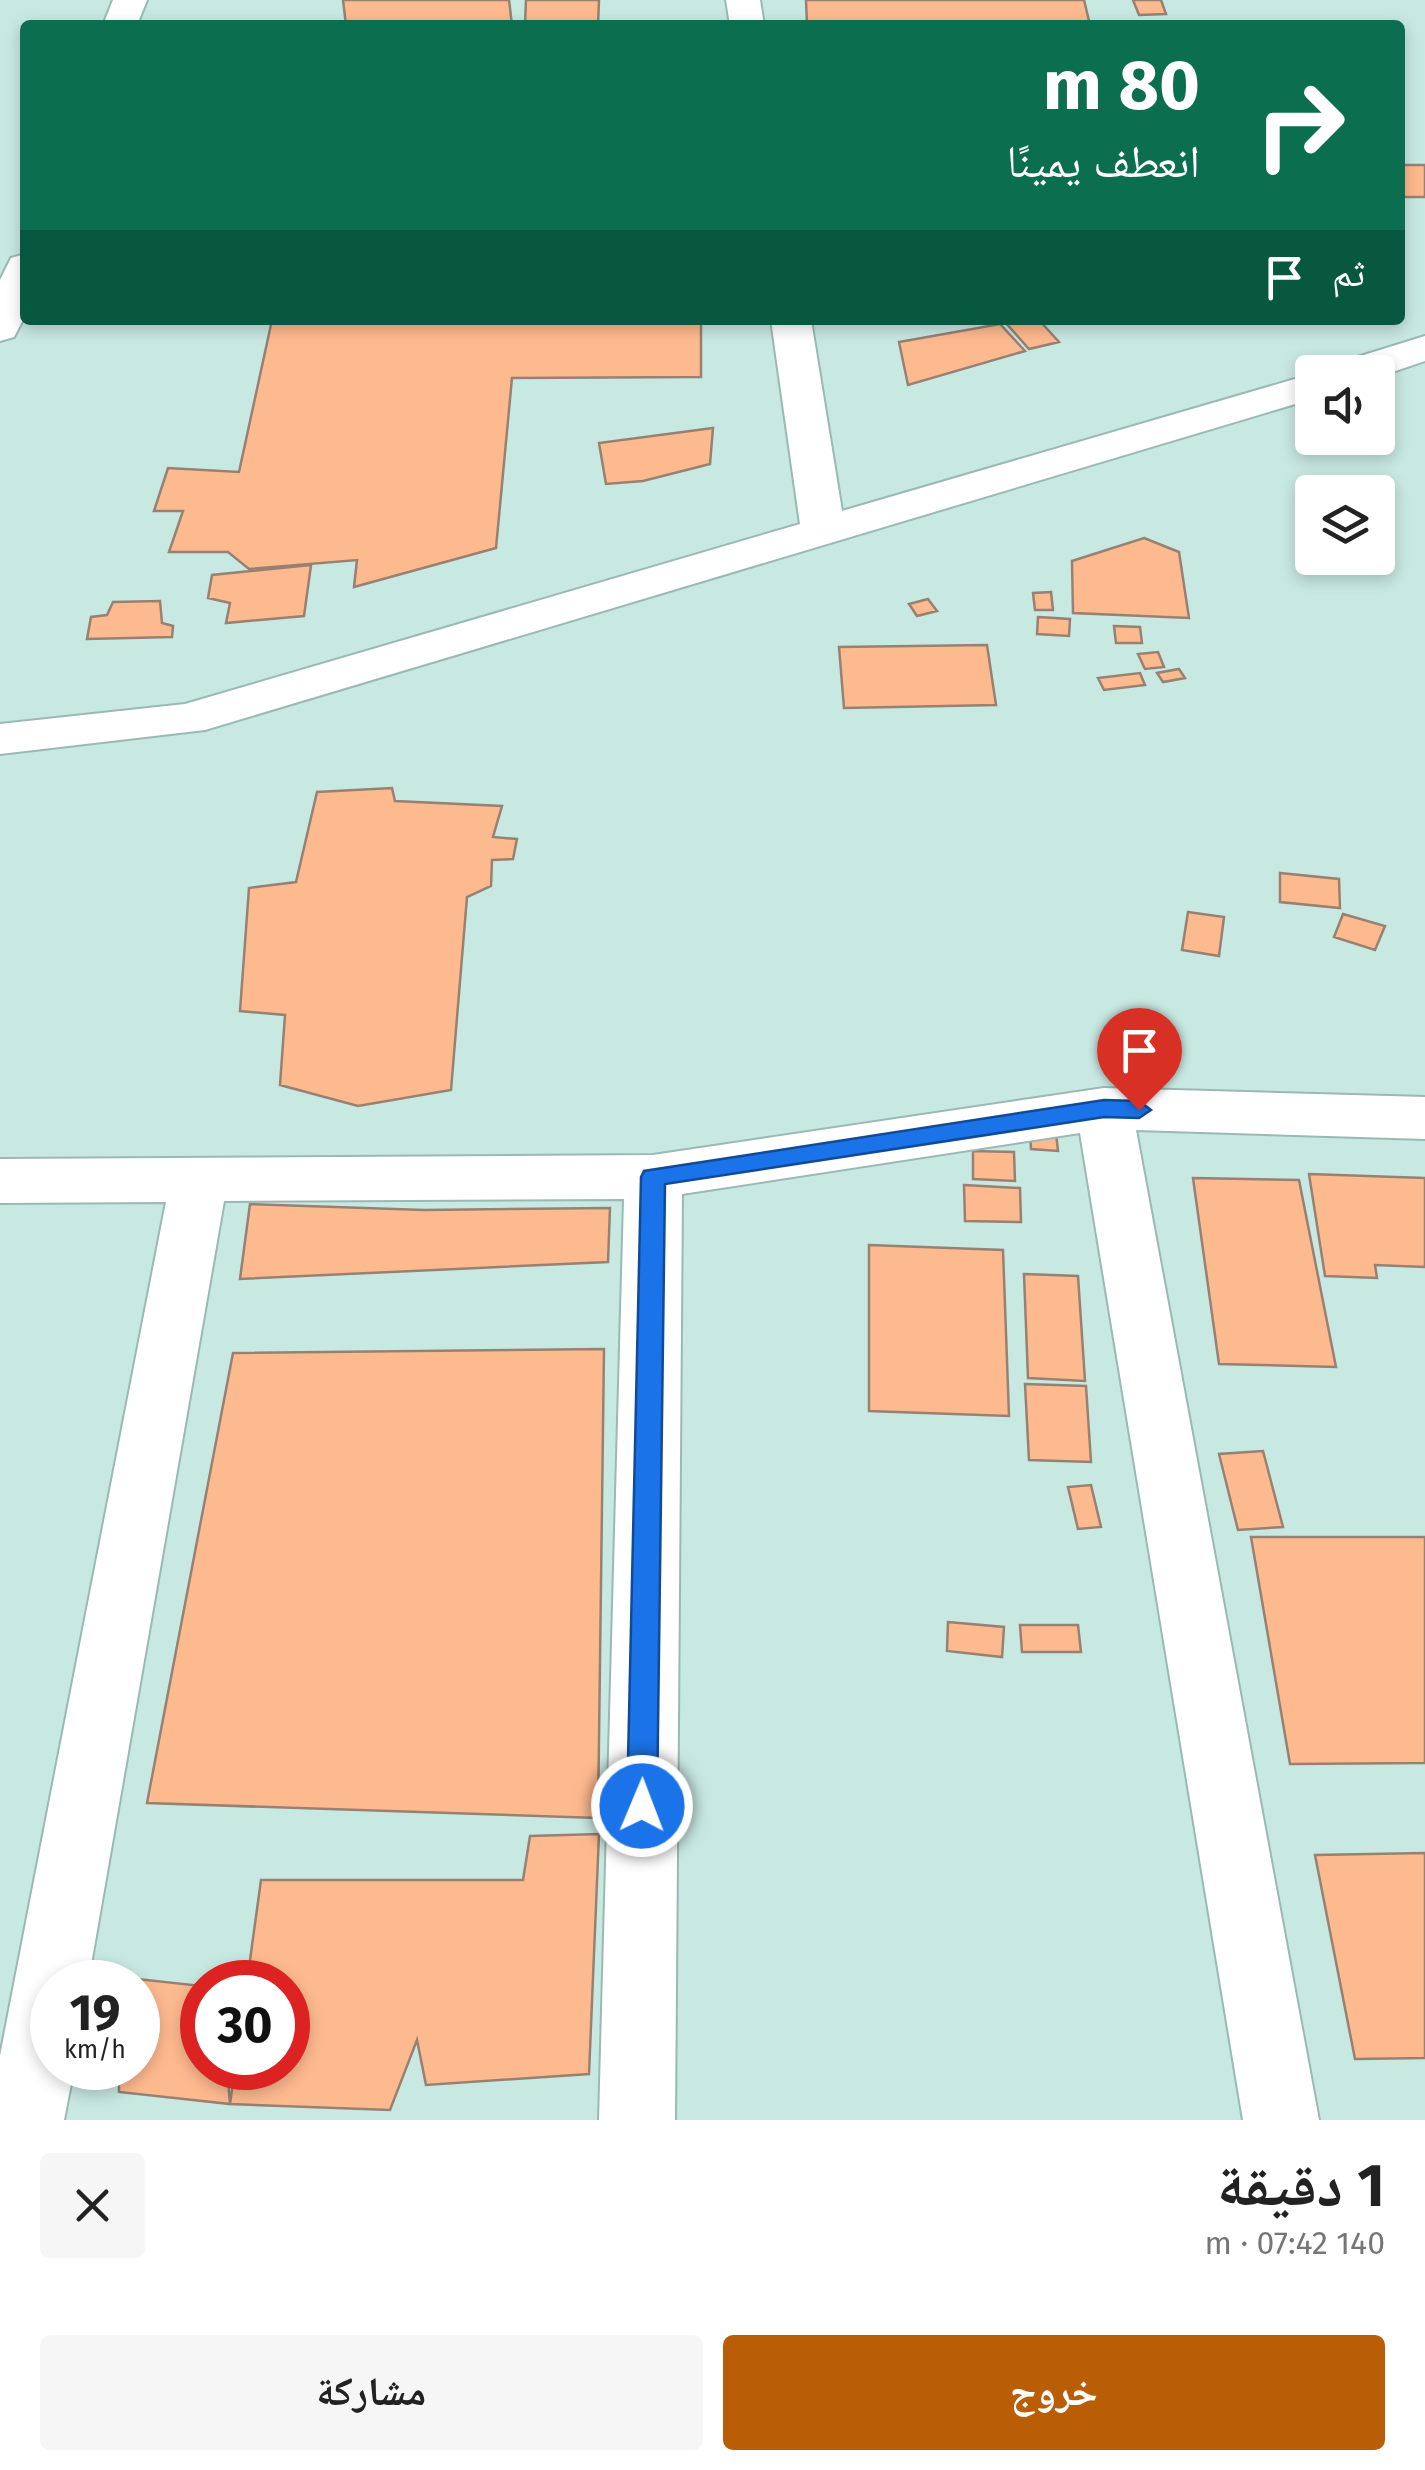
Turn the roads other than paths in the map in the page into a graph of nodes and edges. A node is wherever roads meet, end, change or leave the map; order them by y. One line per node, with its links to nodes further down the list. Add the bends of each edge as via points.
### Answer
1 (20, 279): 3 (street)
2 (793, 325): 7 (street)
3 (0, 329)
4 (1425, 348): 5 (street)
5 (1395, 358)
6 (1295, 391): 7 (street)
7 (823, 531): 8 (street, via 188,720)
8 (0, 738)
9 (1104, 1109): 10 (street); 11 (street); 16 (street)
10 (1425, 1118)
11 (653, 1177): 12 (street); 15 (street)
12 (199, 1180): 13 (street); 14 (street)
13 (0, 1181)
14 (26, 2120)
15 (637, 2120)
16 (1281, 2120)

